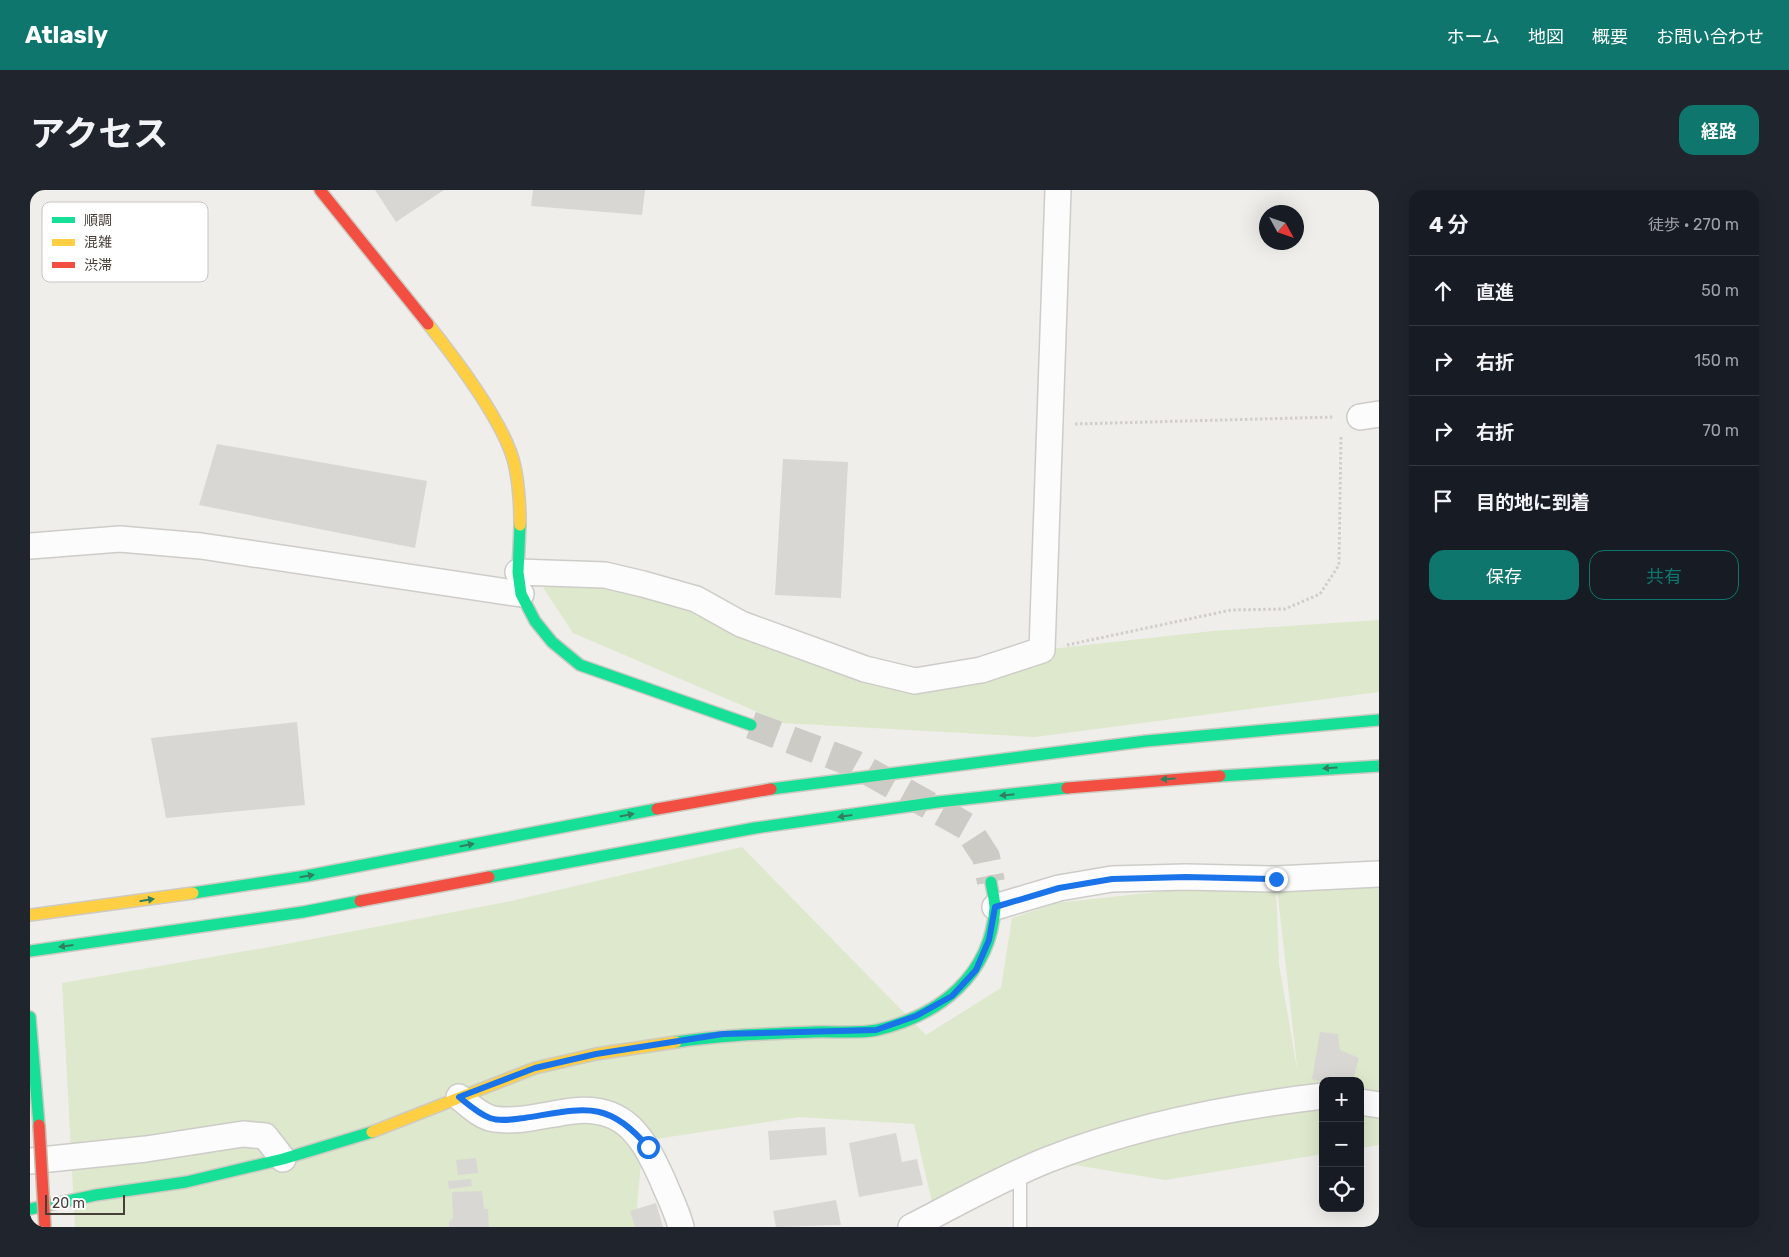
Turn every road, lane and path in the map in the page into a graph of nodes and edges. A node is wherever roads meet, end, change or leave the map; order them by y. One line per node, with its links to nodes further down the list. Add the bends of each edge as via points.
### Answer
1 (320, 190): 6 (main road, via 435,333 500,430 515,466 520,511)
2 (1058, 190): 4 (street)
3 (1369, 415): 4 (path); 7 (path, via 1342,409 1340,565 1320,594 1284,609 1231,610)
4 (1049, 425): 7 (street)
5 (30, 546): 6 (street, via 120,538)
6 (520, 583): 7 (street, via 605,575 643,584 696,599 741,624 856,666 915,681 981,670); 9 (main road, via 535,621 552,642 580,665)
7 (1042, 650)
8 (1379, 720): 14 (main road, one-way to 8, via 306,876 743,793 1146,741)
9 (751, 725)
10 (1379, 766): 15 (main road, one-way to 15, via 1148,780 938,802 755,828 303,912)
11 (1379, 874): 13 (street, via 1276,879 1112,879 1059,888)
12 (992, 882): 13 (main road)
13 (995, 907): 17 (main road, via 989,940 976,970 952,996 876,1030 723,1034 636,1047 535,1068)
14 (30, 915)
15 (30, 951)
16 (30, 1017): 25 (main road, bridge)
17 (459, 1097): 21 (main road, via 375,1131); 26 (street, via 492,1119 510,1120 576,1111 600,1111 618,1118 648,1147)
18 (1319, 1097): 23 (street, via 1219,1111 1150,1127)
19 (1364, 1103): 20 (street)
20 (1379, 1105)
21 (283, 1159): 22 (street, via 264,1136 243,1134); 24 (main road, via 186,1182 96,1195)
22 (30, 1162)
23 (1020, 1172): 27 (street); 28 (lane)
24 (30, 1209)
25 (45, 1227)
26 (681, 1227)
27 (911, 1227)
28 (1020, 1227)

